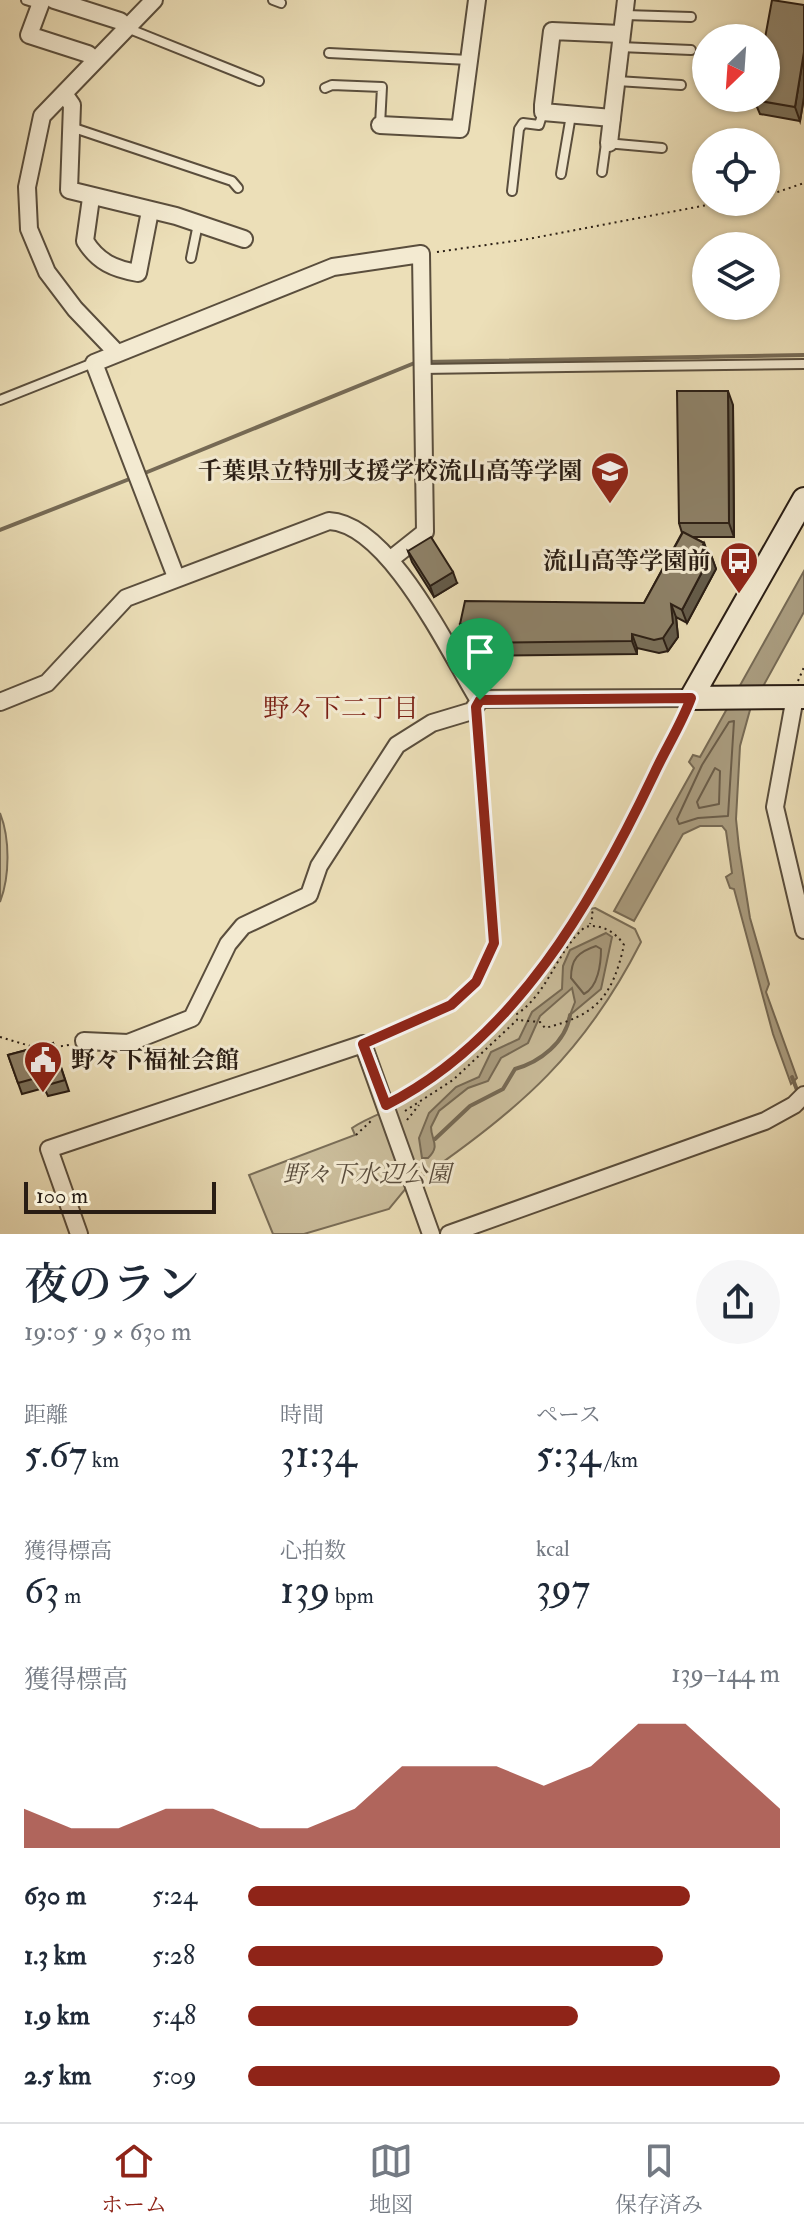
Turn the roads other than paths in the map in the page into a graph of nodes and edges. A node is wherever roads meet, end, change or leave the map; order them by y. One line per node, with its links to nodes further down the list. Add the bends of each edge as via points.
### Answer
1 (154, 0): 6 (street)
2 (477, 0): 11 (street)
3 (40, 1): 6 (street); 10 (street, via 29,35)
4 (625, 8): 5 (lane); 7 (street)
5 (691, 17)
6 (127, 27): 10 (street); 12 (lane)
7 (620, 41): 8 (lane); 13 (street); 17 (street, via 552,31)
8 (691, 50)
9 (329, 53): 11 (lane)
10 (95, 60): 16 (street)
11 (469, 60): 20 (street, via 460,129)
12 (259, 81)
13 (616, 81): 14 (lane); 19 (street)
14 (681, 85)
15 (325, 88): 20 (lane, via 382,87)
16 (65, 95): 21 (street, via 72,105); 33 (street, via 40,123 27,187 29,229 56,286)
17 (543, 112): 18 (street); 27 (lane, via 539,125 523,123 519,129)
18 (571, 115): 19 (street); 25 (lane)
19 (612, 118): 22 (street)
20 (380, 125)
21 (70, 127): 26 (lane, via 232,181); 28 (street, via 69,190)
22 (609, 143): 23 (lane); 24 (lane)
23 (662, 148)
24 (602, 172)
25 (561, 174)
26 (238, 188)
27 (512, 191)
28 (91, 198): 29 (street); 29 (street, via 85,241 94,256 116,269 138,273)
29 (150, 211): 30 (street)
30 (198, 224): 31 (street); 32 (lane)
31 (244, 239)
32 (191, 258)
33 (117, 353): 34 (street, via 333,267 421,254); 35 (street)
34 (422, 362): 36 (lane); 39 (street, via 425,532)
35 (94, 363): 37 (lane); 40 (street)
36 (804, 364)
37 (0, 400)
38 (804, 499): 42 (street)
39 (391, 559): 40 (street, via 358,528 329,521); 44 (street)
40 (176, 577): 43 (street, via 117,606 47,683)
41 (794, 697): 42 (street); 45 (street, via 775,807)
42 (696, 698): 44 (street)
43 (0, 702)
44 (478, 704): 46 (street, via 397,745 319,866 309,895 243,926 228,944 192,1018 128,1043)
45 (803, 924)
46 (84, 1041)
47 (804, 1095): 50 (street, via 765,1121)
48 (79, 1234): 49 (street, via 49,1149 363,1044 393,1110)
49 (431, 1234)
50 (449, 1234)

